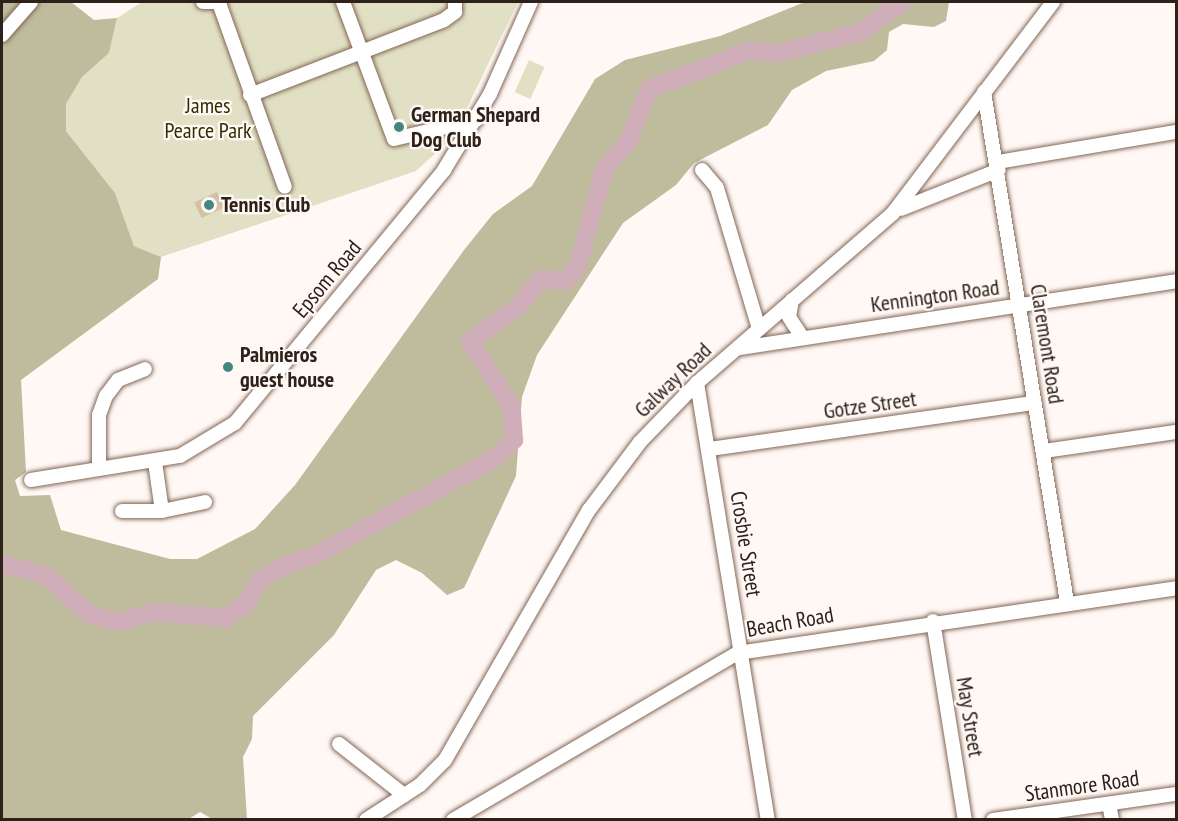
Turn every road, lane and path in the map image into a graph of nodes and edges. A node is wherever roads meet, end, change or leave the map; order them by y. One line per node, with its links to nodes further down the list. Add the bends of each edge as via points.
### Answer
1 (31, 2): 8 (street)
2 (203, 2): 3 (street)
3 (220, 2): 11 (street)
4 (343, 2): 9 (street)
5 (455, 2): 9 (street, via 455,12 444,20)
6 (531, 2): 12 (street, Epsom Road)
7 (1053, 2): 10 (street, Galway Road)
8 (2, 34)
9 (360, 52): 11 (street); 12 (street, via 394,139)
10 (984, 92): 14 (street, Claremont Road); 17 (street, Galway Road)
11 (250, 95): 16 (street)
12 (476, 120): 30 (street, Epsom Road, via 444,170 235,423 191,452)
13 (1176, 132): 14 (street)
14 (998, 166): 17 (street); 20 (street, Claremont Road)
15 (702, 170): 21 (street, via 717,188)
16 (285, 187)
17 (893, 213): 19 (street, Galway Road)
18 (1176, 281): 20 (street, Kennington Road)
19 (792, 300): 21 (street, Galway Road); 22 (street, via 789,317)
20 (1020, 305): 22 (street, Kennington Road); 26 (street, Claremont Road)
21 (759, 329): 23 (street, Galway Road)
22 (802, 337): 23 (street, Kennington Road)
23 (736, 350): 25 (street, Galway Road)
24 (145, 369): 31 (street, via 118,380 106,396 99,415)
25 (697, 383): 28 (street, Crosbie Street); 42 (street, Galway Road, via 599,495 452,750 437,771)
26 (1035, 403): 28 (street, Gotze Street); 29 (street, Claremont Road)
27 (1176, 432): 29 (street)
28 (710, 449): 39 (street, Crosbie Street)
29 (1044, 451): 37 (street, Claremont Road)
30 (155, 462): 31 (street, Epsom Road); 35 (street)
31 (99, 467): 32 (street, Epsom Road)
32 (31, 480)
33 (205, 502): 35 (street)
34 (122, 511): 35 (street)
35 (162, 511)
36 (1176, 588): 37 (street, Beach Road)
37 (1067, 602): 38 (street, Beach Road)
38 (933, 621): 39 (street, Beach Road); 47 (street, May Street)
39 (742, 652): 45 (street, Beach Road); 46 (street, Crosbie Street)
40 (339, 744): 42 (street)
41 (1176, 794): 43 (street, Stanmore Road)
42 (404, 795): 44 (street, Galway Road)
43 (1109, 804): 48 (street, Stanmore Road); 49 (street)
44 (366, 819)
45 (453, 819)
46 (768, 819)
47 (965, 819)
48 (993, 819)
49 (1112, 819)

